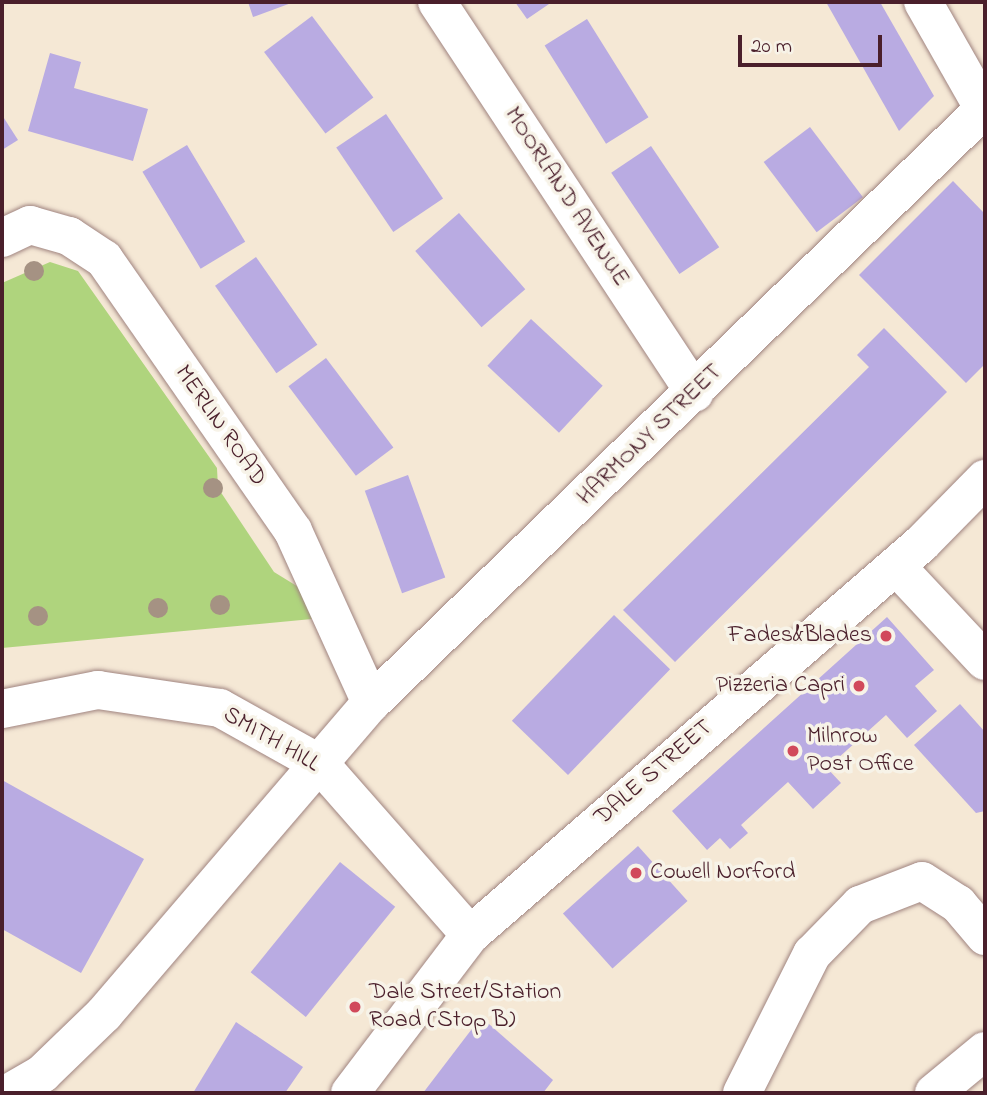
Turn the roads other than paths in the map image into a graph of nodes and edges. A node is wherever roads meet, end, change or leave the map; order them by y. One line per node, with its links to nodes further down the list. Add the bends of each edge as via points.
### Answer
1 (437, 2): 5 (street, MOORLAND AVENUE)
2 (923, 2): 3 (street)
3 (984, 110): 5 (street, HARMONY STREET)
4 (2, 238): 9 (street, MERLIN ROAD, via 30,225 69,236 104,259 293,531)
5 (695, 393): 9 (street, HARMONY STREET)
6 (985, 479): 7 (street, DALE STREET)
7 (896, 566): 8 (street); 12 (street, DALE STREET)
8 (985, 661)
9 (372, 703): 11 (street, HARMONY STREET)
10 (2, 709): 11 (street, SMITH HILL, via 99,690 220,708)
11 (320, 764): 12 (street, SMITH HILL); 15 (street, HARMONY STREET, via 75,1044)
12 (470, 935): 16 (street, DALE STREET)
13 (985, 936): 17 (street, via 958,904 922,881 860,905 812,954)
14 (985, 1051): 18 (street)
15 (9, 1093)
16 (350, 1093)
17 (742, 1093)
18 (934, 1093)

